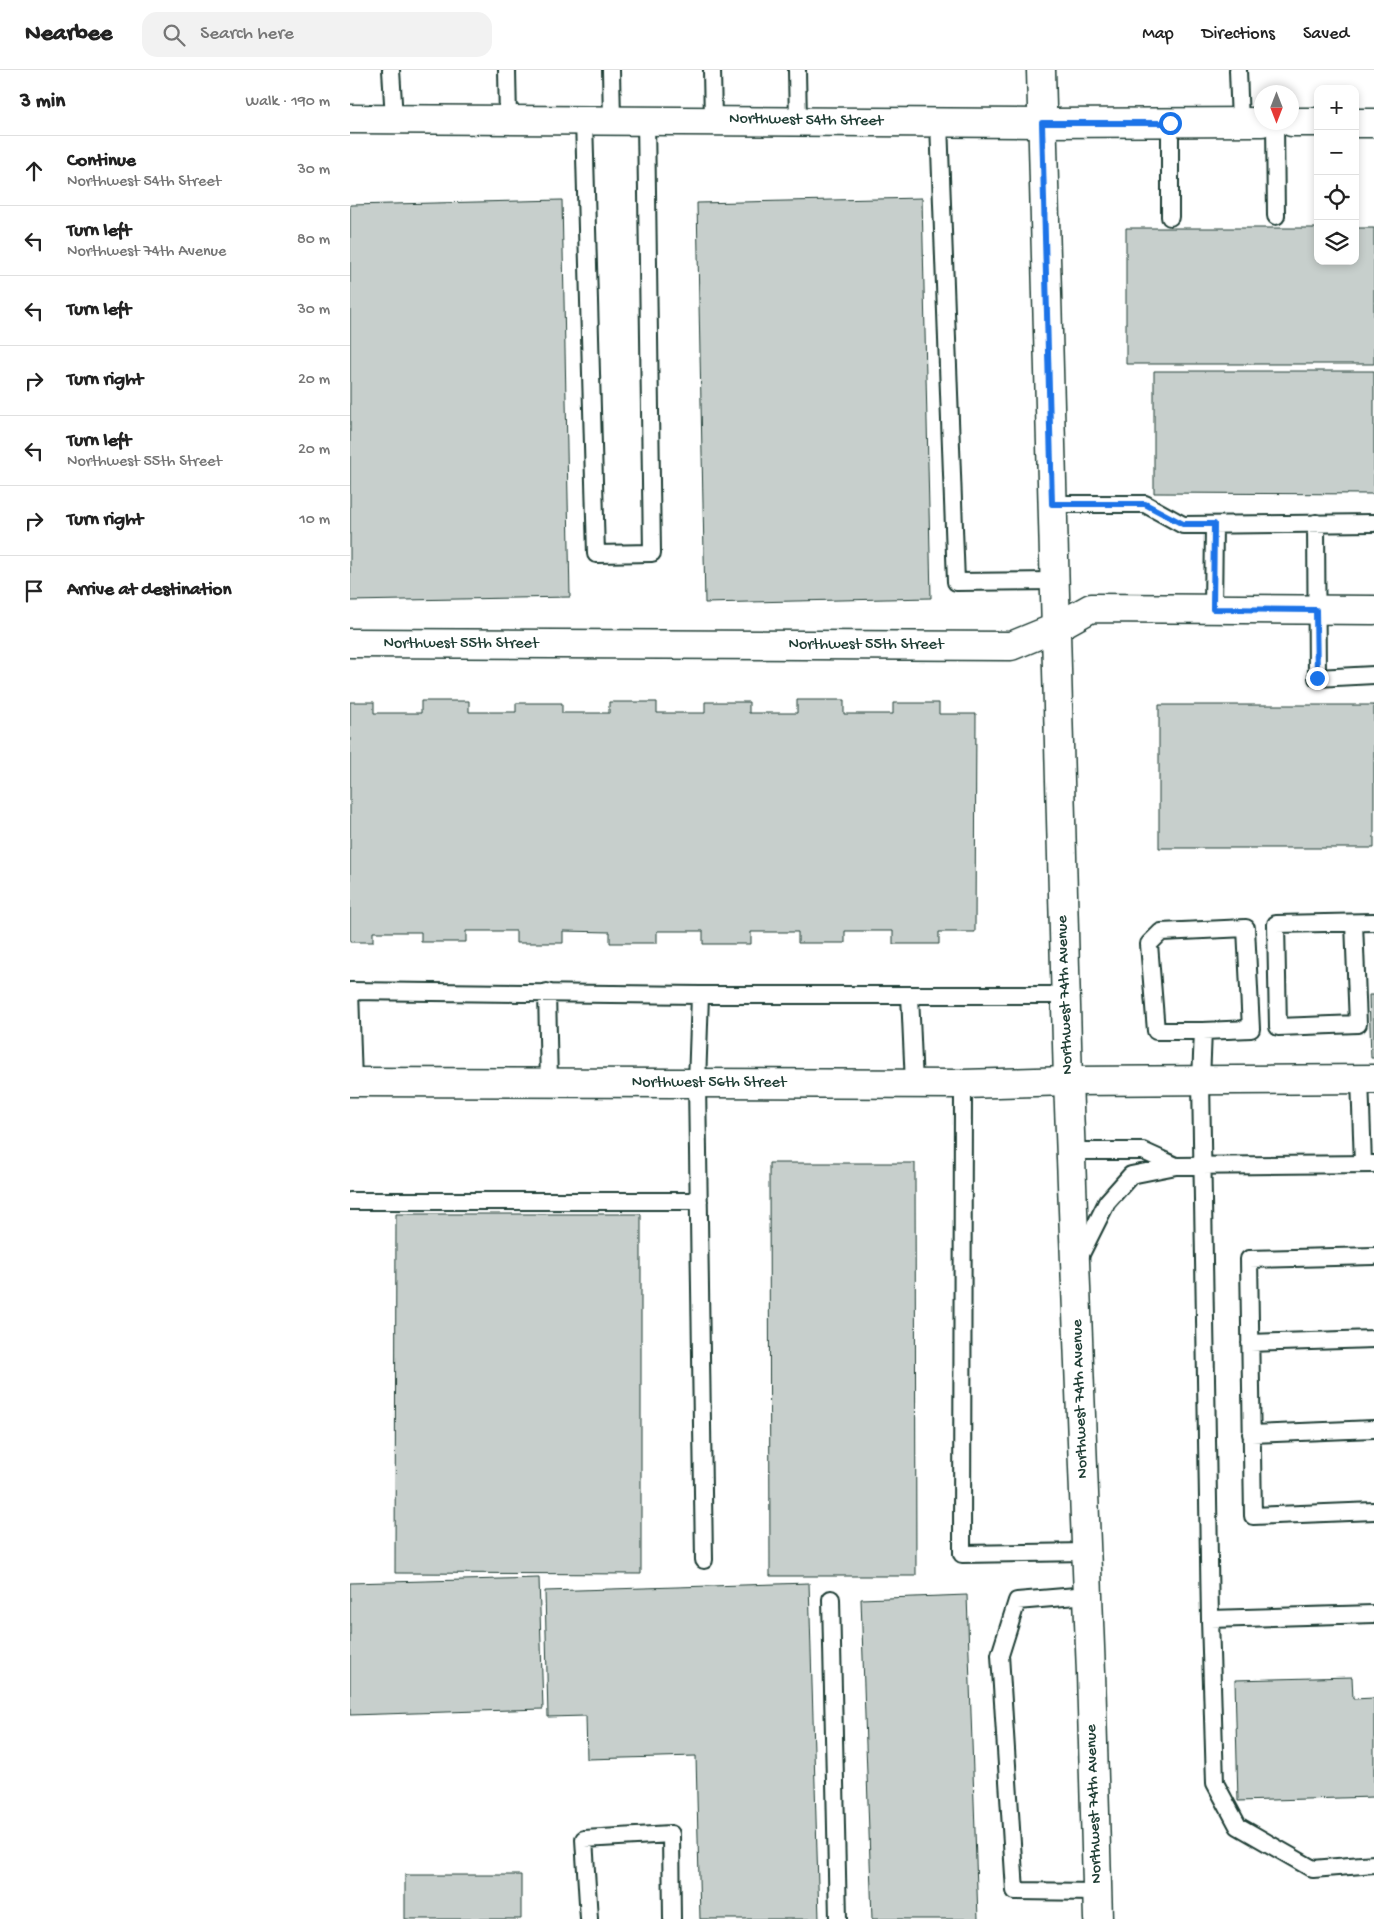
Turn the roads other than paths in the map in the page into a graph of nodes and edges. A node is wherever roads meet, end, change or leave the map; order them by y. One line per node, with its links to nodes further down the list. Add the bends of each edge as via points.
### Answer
1 (391, 70): 9 (lane)
2 (507, 70): 10 (lane)
3 (611, 70): 12 (lane)
4 (712, 70): 14 (lane)
5 (797, 70): 15 (lane)
6 (1040, 70): 21 (street, Northwest 74th Avenue)
7 (1238, 70): 16 (lane)
8 (350, 119): 9 (street, Northwest 54th Street)
9 (394, 119): 10 (street, Northwest 54th Street)
10 (508, 120): 11 (street, Northwest 54th Street)
11 (584, 120): 12 (street, Northwest 54th Street); 13 (lane, via 596,554 652,553)
12 (612, 120): 13 (street, Northwest 54th Street)
13 (646, 120): 14 (street, Northwest 54th Street)
14 (713, 120): 15 (street, Northwest 54th Street)
15 (798, 122): 20 (street, Northwest 54th Street)
16 (1251, 122): 22 (street, Northwest 54th Street)
17 (1299, 122): 18 (street)
18 (1314, 122)
19 (1359, 122): 23 (street)
20 (939, 123): 21 (street, Northwest 54th Street); 31 (lane, via 956,582)
21 (1042, 123): 22 (street, Northwest 54th Street); 27 (street, Northwest 74th Avenue)
22 (1170, 123): 26 (lane)
23 (1374, 123)
24 (1275, 130): 25 (lane)
25 (1276, 216)
26 (1170, 217)
27 (1052, 504): 29 (lane, via 1145,504 1183,524); 31 (street, Northwest 74th Avenue)
28 (1374, 523): 30 (lane)
29 (1214, 524): 30 (lane); 32 (lane)
30 (1316, 524): 33 (lane)
31 (1054, 581): 35 (street, Northwest 74th Avenue)
32 (1213, 609): 33 (street, Northwest 55th Street); 35 (street, Northwest 55th Street, via 1091,608)
33 (1316, 610): 34 (street, Northwest 55th Street); 37 (lane, via 1317,678)
34 (1374, 610)
35 (1055, 628): 36 (street, Northwest 55th Street, via 1011,646); 44 (street, Northwest 74th Avenue)
36 (350, 643)
37 (1374, 675)
38 (1374, 922): 39 (lane)
39 (1354, 923): 39 (lane, via 1276,924 1278,1027 1358,1024)
40 (350, 991): 41 (lane); 49 (lane)
41 (547, 992): 42 (lane); 50 (lane)
42 (700, 995): 43 (lane); 51 (lane)
43 (910, 995): 44 (lane); 52 (lane)
44 (1066, 995): 48 (street, Northwest 74th Avenue)
45 (1202, 1031): 45 (lane, via 1156,1031 1149,944 1161,932 1246,928 1251,1029); 47 (lane)
46 (1367, 1079): 47 (street, Northwest 56th Street); 55 (lane)
47 (1201, 1080): 48 (street, Northwest 56th Street); 57 (lane)
48 (1068, 1081): 53 (street, Northwest 56th Street); 54 (street, Northwest 74th Avenue)
49 (352, 1082): 50 (street, Northwest 56th Street)
50 (549, 1082): 51 (street, Northwest 56th Street)
51 (697, 1083): 52 (street, Northwest 56th Street); 59 (lane)
52 (914, 1084): 53 (street, Northwest 56th Street)
53 (963, 1084): 67 (lane, via 962,1554)
54 (1071, 1151): 56 (lane, via 1142,1151); 61 (street, Northwest 74th Avenue)
55 (1368, 1164): 57 (lane)
56 (1176, 1166): 57 (lane); 61 (lane, via 1131,1175 1107,1202)
57 (1203, 1166): 72 (lane)
58 (350, 1200): 59 (lane)
59 (699, 1200): 68 (lane)
60 (1374, 1256): 63 (lane, via 1249,1259)
61 (1075, 1265): 67 (street, Northwest 74th Avenue)
62 (1374, 1339): 63 (lane)
63 (1250, 1343): 65 (lane)
64 (1374, 1429): 65 (lane)
65 (1251, 1434): 66 (lane, via 1253,1516)
66 (1374, 1511)
67 (1086, 1552): 69 (street, Northwest 74th Avenue)
68 (704, 1560)
69 (1088, 1596): 74 (street, Northwest 74th Avenue); 74 (lane, via 1017,1601 1000,1655 1015,1891)
70 (831, 1599): 77 (lane)
71 (1374, 1614): 72 (lane)
72 (1210, 1619): 73 (lane, via 1215,1782 1238,1826 1313,1869)
73 (1374, 1864)
74 (1097, 1892): 78 (street, Northwest 74th Avenue)
75 (589, 1919): 76 (lane, via 584,1839 671,1834)
76 (672, 1919)
77 (838, 1919)
78 (1098, 1919)

